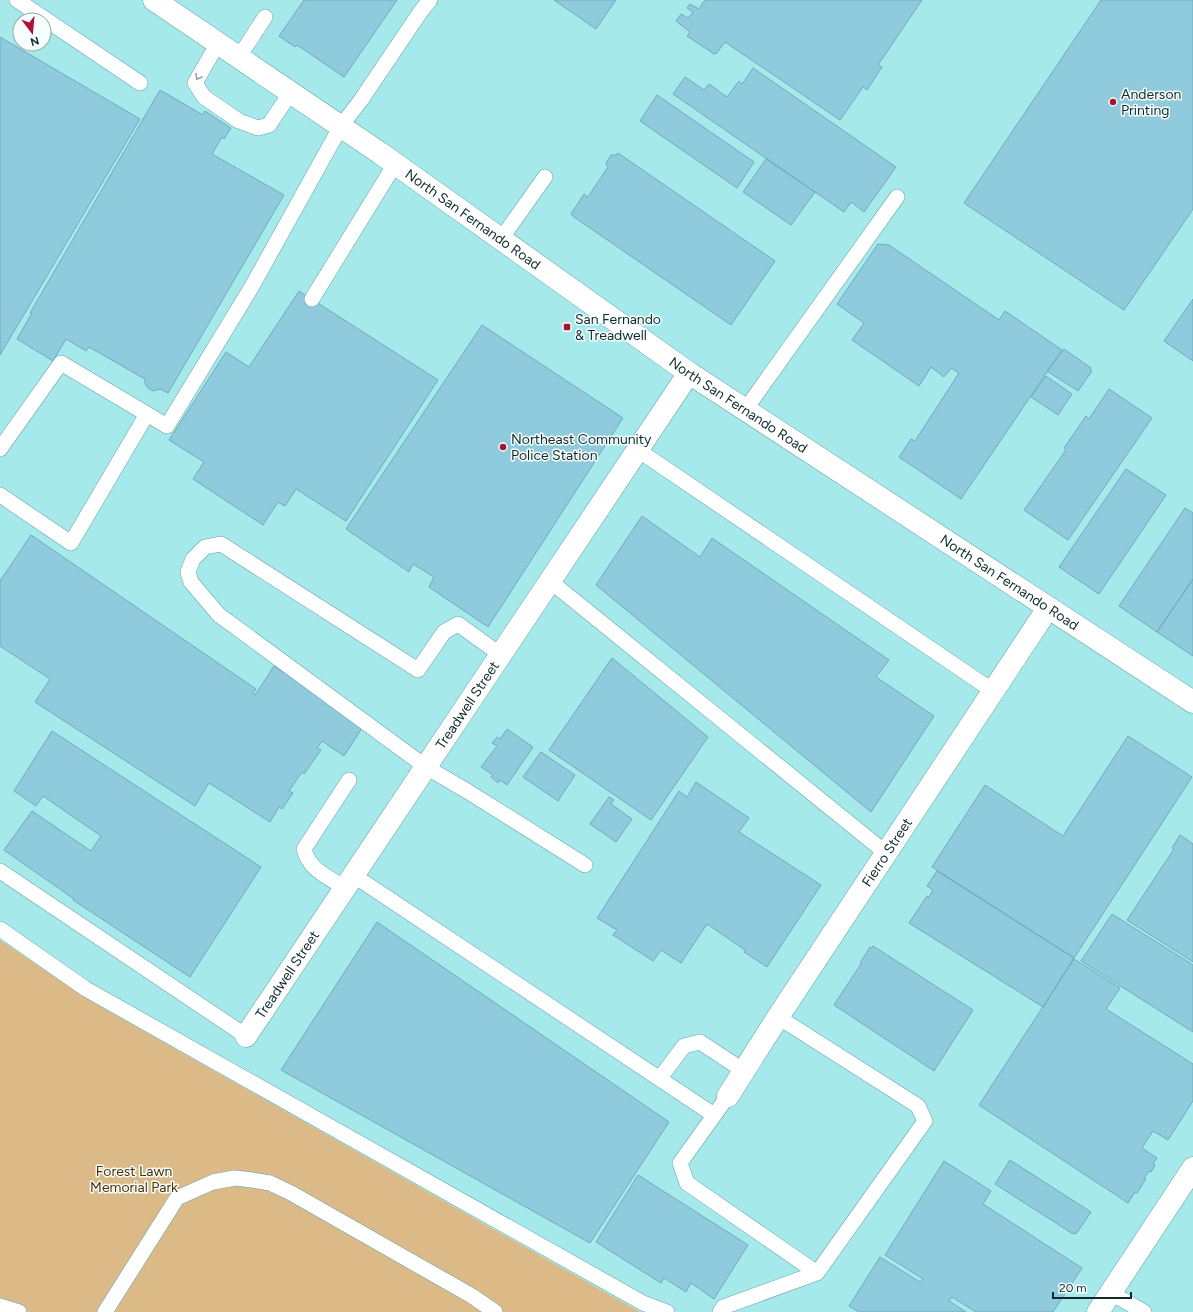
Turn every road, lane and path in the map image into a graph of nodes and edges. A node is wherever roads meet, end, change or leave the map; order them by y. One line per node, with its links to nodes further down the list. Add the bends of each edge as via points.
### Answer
1 (17, 0): 7 (lane)
2 (154, 0): 5 (street, North San Fernando Road)
3 (430, 0): 9 (lane)
4 (265, 16): 6 (lane)
5 (218, 43): 6 (street, North San Fernando Road); 8 (lane, one-way to 8, via 195,83 204,97 239,121 258,128 269,125)
6 (239, 57): 8 (street, North San Fernando Road)
7 (140, 82)
8 (291, 92): 9 (street, North San Fernando Road)
9 (341, 126): 10 (street, North San Fernando Road); 17 (lane, via 252,288 167,426)
10 (395, 164): 13 (street, North San Fernando Road); 14 (lane)
11 (545, 177): 13 (lane)
12 (897, 197): 16 (lane)
13 (501, 239): 15 (street, North San Fernando Road)
14 (312, 299)
15 (689, 373): 16 (street, North San Fernando Road); 19 (street, Treadwell Street)
16 (745, 410): 22 (street, North San Fernando Road)
17 (147, 414): 18 (lane, via 61,364); 20 (lane, via 71,543)
18 (0, 449)
19 (638, 450): 21 (street, Treadwell Street); 24 (lane)
20 (0, 496)
21 (550, 581): 23 (street, Treadwell Street); 28 (lane)
22 (1048, 608): 24 (street, Fierro Street); 25 (street, North San Fernando Road)
23 (501, 655): 26 (street, Treadwell Street); 26 (lane, via 458,624 444,632 418,670 221,544 205,547 193,559 188,572 191,582 219,615)
24 (993, 691): 28 (street, Fierro Street)
25 (1193, 702)
26 (426, 767): 29 (lane); 31 (street, Treadwell Street)
27 (349, 780): 31 (lane, via 304,849 311,866)
28 (886, 853): 33 (street, Fierro Street)
29 (586, 865)
30 (0, 871): 34 (lane)
31 (349, 881): 34 (street, Treadwell Street); 36 (lane)
32 (0, 929): 46 (lane, via 86,989 643,1303)
33 (778, 1017): 35 (street, Fierro Street); 40 (lane, via 918,1106 924,1121)
34 (246, 1036)
35 (744, 1070): 36 (lane, via 700,1042 684,1046); 37 (street, Fierro Street)
36 (660, 1078): 38 (lane)
37 (728, 1096): 38 (lane)
38 (714, 1114): 40 (lane, via 680,1163 687,1183)
39 (1193, 1168): 41 (street)
40 (817, 1273): 47 (lane, via 723,1307)
41 (1111, 1293): 48 (street); 49 (lane)
42 (0, 1306): 43 (lane)
43 (19, 1312)
44 (105, 1312): 45 (lane, via 177,1198 213,1182 235,1178 270,1184 291,1193 472,1296)
45 (495, 1312)
46 (667, 1312)
47 (720, 1312)
48 (1098, 1312)
49 (1144, 1312)

